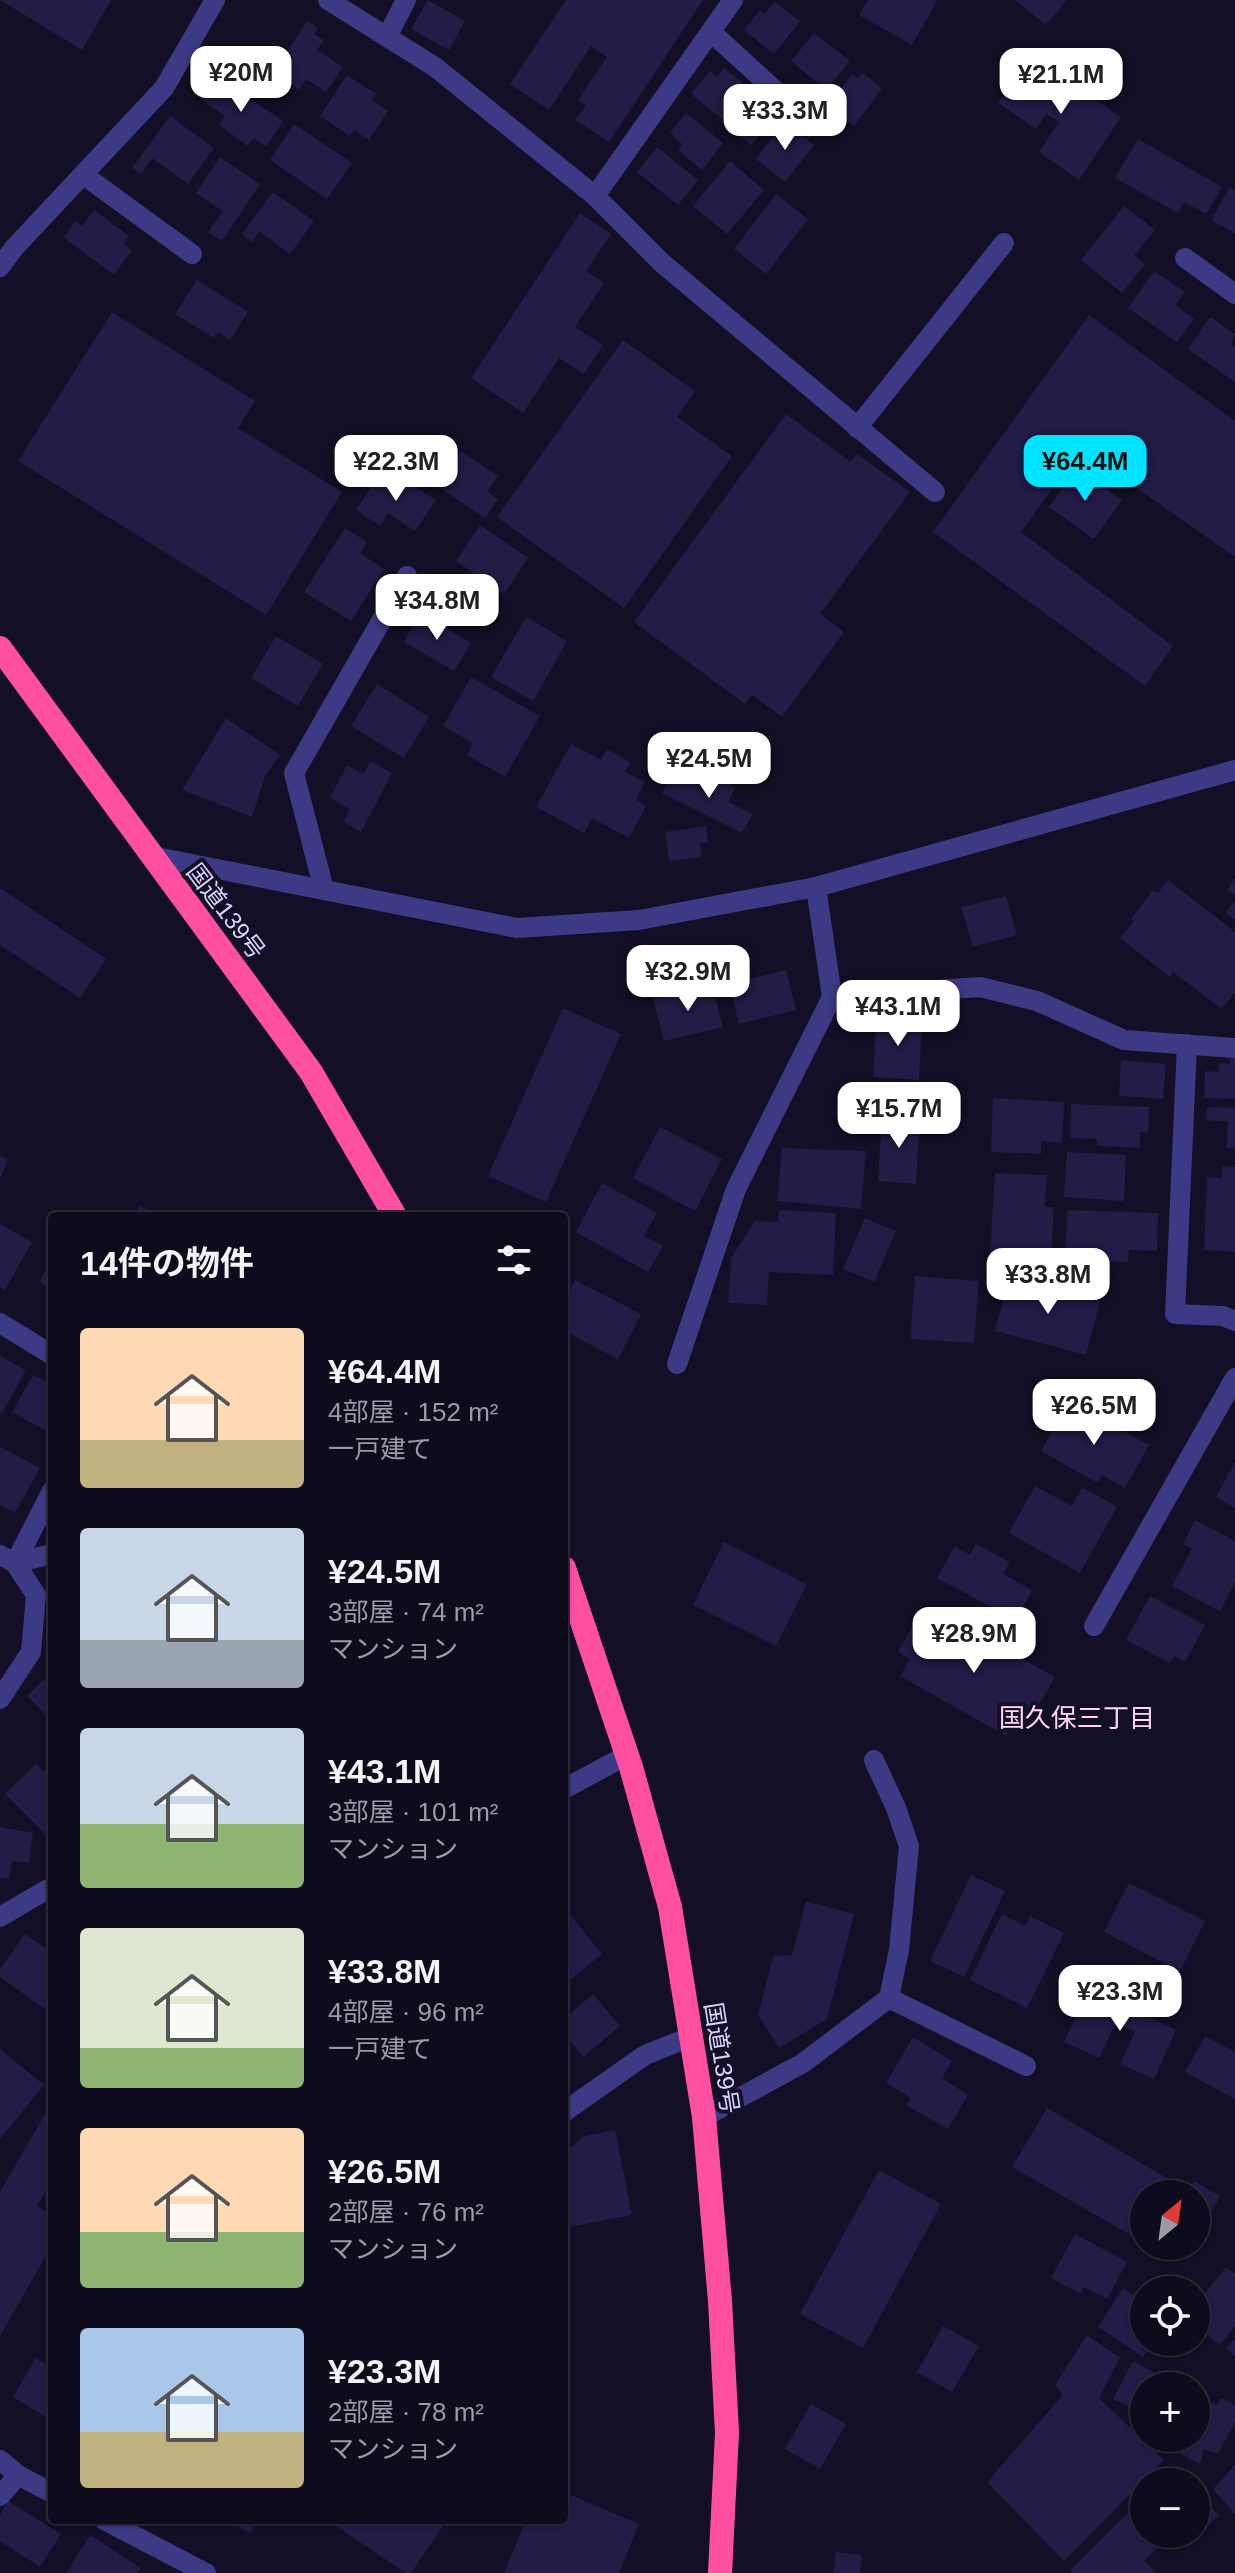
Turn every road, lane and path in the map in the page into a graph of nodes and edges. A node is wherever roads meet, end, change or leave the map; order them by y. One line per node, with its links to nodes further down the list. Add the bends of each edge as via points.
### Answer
1 (328, 0): 6 (street)
2 (406, 0): 6 (street)
3 (733, 0): 5 (street)
4 (206, 3): 8 (street, via 164,88)
5 (711, 32): 7 (street); 9 (street)
6 (387, 37): 9 (street, via 435,67)
7 (790, 104)
8 (85, 176): 11 (street); 13 (street)
9 (595, 196): 15 (street, via 662,263)
10 (1004, 243): 15 (street)
11 (192, 254)
12 (1185, 258): 14 (street)
13 (0, 267)
14 (1235, 294)
15 (857, 428): 16 (street)
16 (935, 492)
17 (407, 576): 22 (street, via 294,773)
18 (0, 648): 20 (highway, 国道139号)
19 (1233, 767): 21 (street)
20 (151, 856): 22 (street); 26 (highway, 国道139号, via 311,1072)
21 (816, 887): 22 (street, via 639,920 517,928); 23 (street)
22 (324, 890)
23 (832, 997): 24 (street, via 980,987 1037,1001 1124,1040); 30 (street, via 736,1189)
24 (1187, 1044): 25 (street); 27 (street, via 1175,1314)
25 (1235, 1048)
26 (393, 1212)
27 (1235, 1321)
28 (0, 1323): 29 (street)
29 (48, 1353)
30 (677, 1364)
31 (1235, 1378): 36 (street)
32 (48, 1497): 34 (street)
33 (48, 1554): 34 (street)
34 (8, 1559): 37 (street, via 36,1595 31,1652)
35 (568, 1580): 38 (highway, 国道139号)
36 (1094, 1626)
37 (0, 1699)
38 (627, 1755): 40 (street); 44 (highway, 国道139号, via 670,1907)
39 (874, 1760): 43 (street, via 909,1846)
40 (568, 1787)
41 (48, 1891): 42 (street)
42 (0, 1917)
43 (889, 1998): 45 (street); 47 (street, via 803,2063)
44 (690, 2037): 46 (street, via 645,2055); 47 (highway, 国道139号)
45 (1026, 2066)
46 (568, 2109)
47 (704, 2117): 54 (highway, 国道139号, via 727,2433)
48 (0, 2460): 49 (street)
49 (18, 2475): 50 (street); 51 (street)
50 (48, 2491)
51 (0, 2496)
52 (117, 2524): 53 (street)
53 (206, 2573)
54 (720, 2573)

